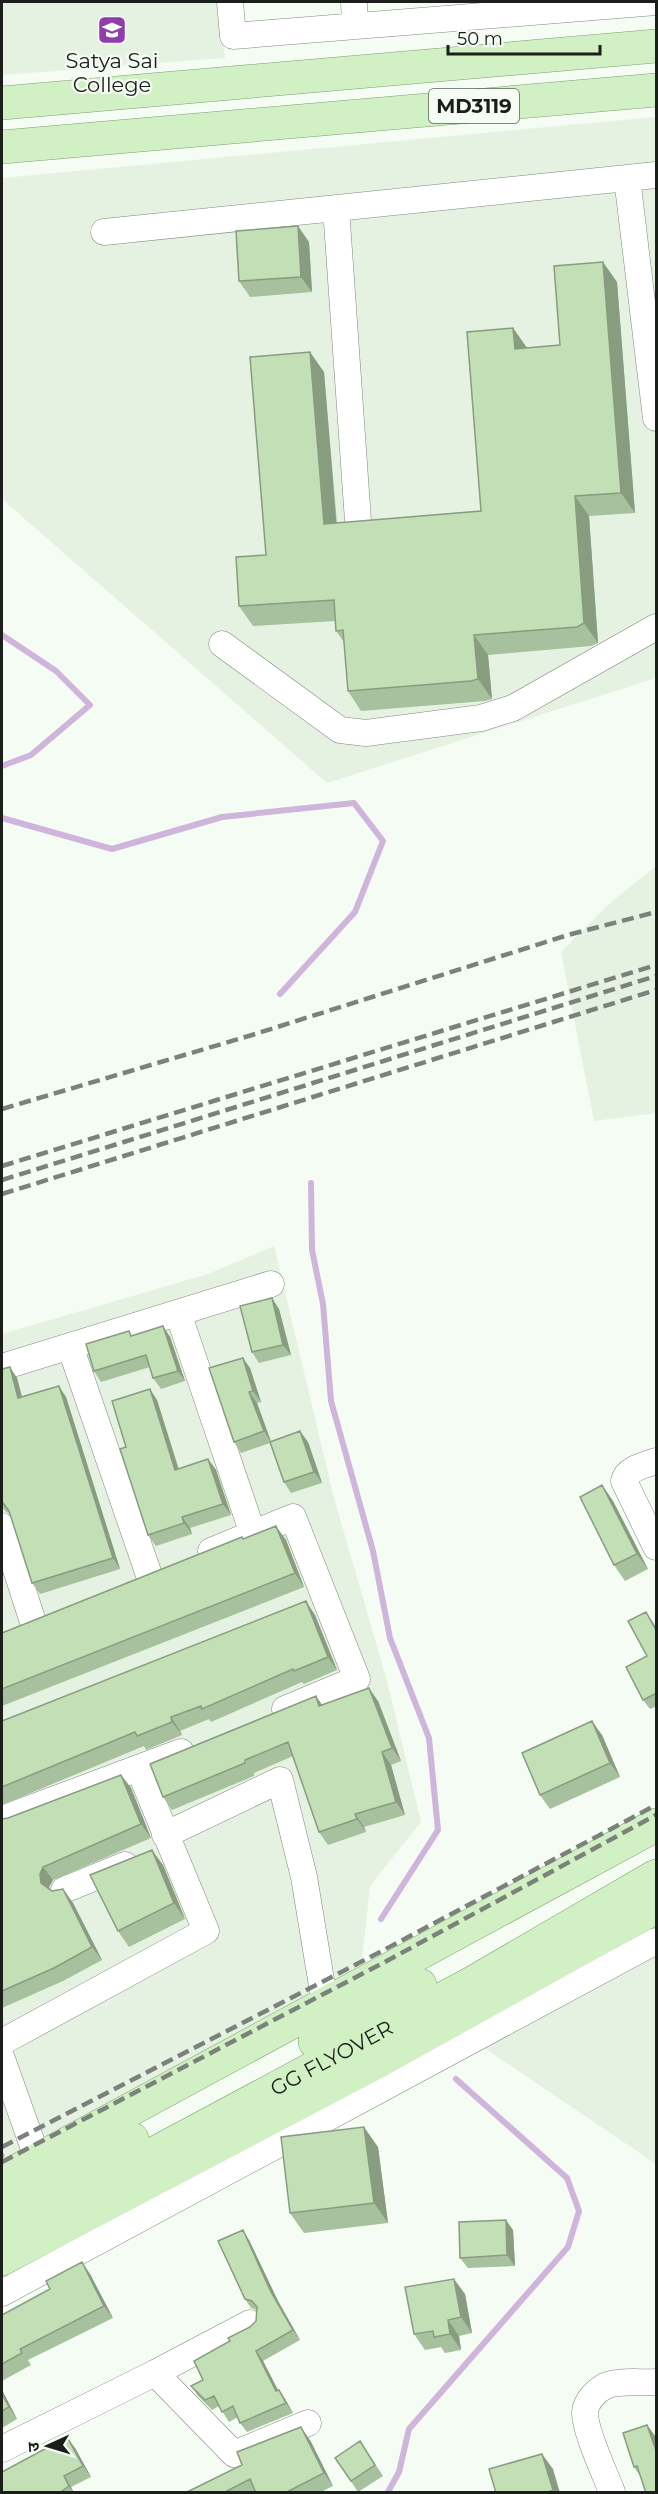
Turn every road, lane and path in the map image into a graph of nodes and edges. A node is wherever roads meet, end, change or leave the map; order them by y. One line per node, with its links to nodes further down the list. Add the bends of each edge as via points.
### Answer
1 (230, 2): 5 (street, via 233,36)
2 (657, 2): 3 (street)
3 (631, 3): 4 (street)
4 (515, 7): 5 (street)
5 (354, 13)
6 (657, 46): 8 (main road, MD3119)
7 (657, 90): 9 (main road, MD3119)
8 (2, 103)
9 (2, 147)
10 (657, 175): 11 (street)
11 (627, 178): 12 (street); 14 (street)
12 (336, 208): 13 (street); 15 (street)
13 (104, 232)
14 (657, 418)
15 (358, 521)
16 (657, 627): 17 (street, via 513,708 481,718 366,733 340,730)
17 (222, 644)
18 (271, 1284): 19 (street)
19 (178, 1313): 20 (street); 24 (street)
20 (70, 1346): 21 (street); 24 (street, via 159,1571)
21 (2, 1367)
22 (657, 1461): 25 (street, via 625,1475 624,1481)
23 (2, 1526): 26 (street)
24 (253, 1534): 27 (street, via 293,1517 313,1599 357,1679)
25 (657, 1547)
26 (33, 1622)
27 (259, 1720)
28 (204, 1742): 29 (street)
29 (139, 1769): 30 (street); 32 (street)
30 (2, 1819)
31 (657, 1825): 38 (main road)
32 (167, 1840): 35 (street); 38 (street, via 280,1780 304,1876); 39 (street, via 206,1931)
33 (657, 1856): 43 (main road)
34 (657, 1876): 44 (main road, GG FLYOVER, via 474,1982)
35 (64, 1890)
36 (657, 1908): 45 (main road, GG FLYOVER, via 375,2063)
37 (657, 1941): 46 (street)
38 (325, 2004): 41 (main road)
39 (2, 2042)
40 (2, 2059): 41 (street)
41 (38, 2160): 42 (main road)
42 (2, 2180)
43 (2, 2207)
44 (2, 2235)
45 (2, 2259)
46 (2, 2293)
47 (250, 2323): 48 (street)
48 (155, 2373): 50 (street, via 234,2454); 51 (street)
49 (657, 2382): 52 (street, via 604,2387 591,2397 585,2411)
50 (308, 2423)
51 (2, 2449)
52 (612, 2493)

